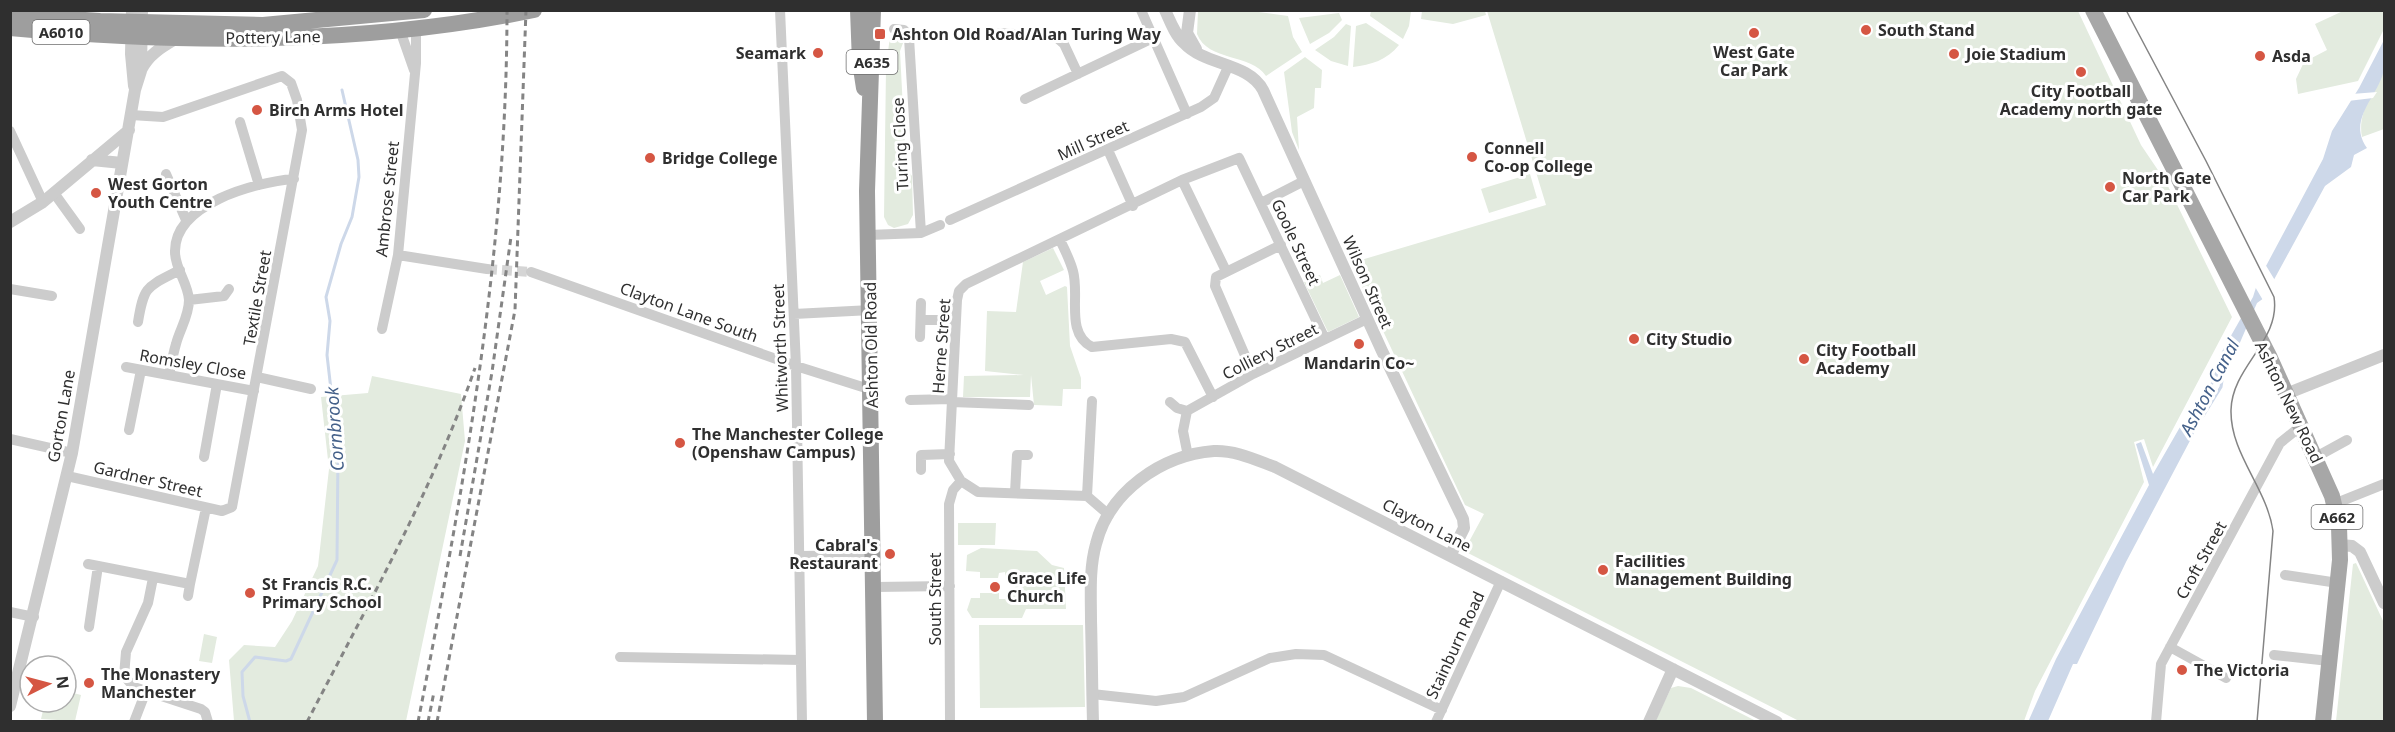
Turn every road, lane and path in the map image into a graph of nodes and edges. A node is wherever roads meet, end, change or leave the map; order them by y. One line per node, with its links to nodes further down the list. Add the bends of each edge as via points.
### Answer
1 (114, 10): 14 (street)
2 (534, 10): 13 (highway, Pottery Lane / A6010)
3 (780, 10): 66 (street, Whitworth Street)
4 (852, 10): 18 (highway)
5 (858, 10): 18 (highway, Ashton Old Road / A635)
6 (873, 10): 29 (highway, Ashton Old Road / A635)
7 (1141, 10): 21 (street)
8 (1165, 10): 22 (street, Wilson Street)
9 (1176, 10): 22 (street)
10 (1190, 10): 23 (street, via 1188,33)
11 (2093, 10): 85 (main road, Ashton New Road / A662)
12 (10, 15): 14 (highway, Pottery Lane / A6010)
13 (409, 16): 15 (highway, Pottery Lane / A6010, via 263,25); 20 (highway, Pottery Lane / A6010, via 330,36); 55 (street, Ambrose Street, via 417,48)
14 (100, 21): 15 (highway, Pottery Lane / A6010)
15 (137, 23): 16 (highway, Pottery Lane / A6010); 20 (highway, Pottery Lane / A6010); 25 (street); 27 (street)
16 (10, 28)
17 (894, 29): 51 (street, Turing Close, via 904,30 909,38)
18 (858, 32): 29 (highway, Ashton Old Road / A635)
19 (1000, 33): 26 (street, via 1056,37 1064,44)
20 (178, 38): 25 (street, via 155,51)
21 (1153, 38): 26 (street); 30 (street)
22 (1184, 44): 23 (street, Wilson Street)
23 (1198, 53): 24 (street, Wilson Street)
24 (1228, 67): 30 (street, Mill Street, via 1214,98); 42 (street, Wilson Street, via 1250,74 1259,83)
25 (141, 71): 27 (street)
26 (1078, 74): 28 (street)
27 (135, 90): 31 (street, Gorton Lane)
28 (1025, 99)
29 (869, 112): 52 (highway, Ashton Old Road / A635)
30 (1187, 114): 35 (street, Mill Street)
31 (131, 115): 34 (street, Gorton Lane); 40 (street, Textile Street, via 163,117 282,76 291,83 302,124)
32 (240, 122): 43 (street)
33 (10, 130): 45 (street)
34 (129, 130): 37 (street); 38 (street, Gorton Lane)
35 (1108, 150): 47 (street); 51 (street, Mill Street)
36 (1239, 158): 41 (street, Herne Street); 46 (street, Goole Street)
37 (92, 160): 38 (street); 44 (street)
38 (122, 163): 97 (street, Gorton Lane)
39 (166, 174): 48 (street)
40 (294, 179): 43 (street); 80 (street, Textile Street)
41 (1182, 180): 47 (street, Herne Street); 58 (street)
42 (1304, 182): 46 (street); 67 (street, Wilson Street)
43 (259, 185): 48 (street, via 209,204)
44 (54, 193): 45 (street); 50 (street)
45 (44, 202): 49 (street)
46 (1261, 203): 54 (street, Goole Street)
47 (1133, 206): 53 (street, Herne Street)
48 (186, 220): 57 (street, via 176,241)
49 (10, 222)
50 (80, 228)
51 (921, 233): 52 (street)
52 (868, 235): 65 (highway, Ashton Old Road / A635)
53 (1060, 240): 69 (street, Herne Street, via 966,284 959,291); 86 (street, via 1073,271 1078,338 1092,347 1171,339 1185,342)
54 (1281, 245): 58 (street); 73 (street, Goole Street)
55 (398, 255): 56 (street); 71 (street, Ambrose Street)
56 (487, 269)
57 (180, 270): 63 (street); 70 (street, via 144,291)
58 (1226, 271): 78 (street, via 1216,277 1215,286)
59 (531, 272): 75 (street, Clayton Lane South)
60 (10, 289): 61 (street)
61 (52, 296)
62 (228, 296): 63 (street)
63 (189, 300): 79 (street)
64 (921, 303): 68 (street)
65 (871, 310): 66 (street); 83 (highway, Ashton Old Road / A635)
66 (794, 314): 75 (street, Whitworth Street)
67 (1367, 319): 73 (street, Colliery Street); 116 (street, Wilson Street, via 1463,519 1464,528)
68 (921, 320): 69 (street); 72 (street)
69 (956, 320): 88 (street, Herne Street)
70 (138, 322)
71 (382, 329)
72 (920, 337)
73 (1325, 339): 78 (street, Colliery Street)
74 (2385, 355): 85 (street)
75 (796, 366): 83 (street, Clayton Lane South); 115 (street, Whitworth Street)
76 (126, 367): 77 (street, Romsley Close)
77 (141, 370): 79 (street, Romsley Close); 94 (street)
78 (1253, 374): 86 (street, Colliery Street)
79 (169, 375): 81 (street, Romsley Close)
80 (257, 377): 82 (street); 84 (street, Textile Street)
81 (217, 384): 84 (street, Romsley Close); 101 (street)
82 (311, 389)
83 (872, 390): 114 (highway, Ashton Old Road / A635)
84 (254, 391): 111 (street, Textile Street, via 234,502)
85 (2286, 394): 93 (main road, Ashton New Road / A662)
86 (1214, 397): 92 (street, Colliery Street)
87 (910, 400): 88 (street)
88 (952, 401): 91 (street); 98 (street, Herne Street)
89 (1092, 402): 108 (street)
90 (1170, 402): 92 (street)
91 (1029, 405)
92 (1187, 411): 100 (street, via 1183,431)
93 (2301, 426): 102 (main road, Ashton New Road / A662); 129 (street, Croft Street, via 2280,443)
94 (129, 430)
95 (10, 439): 97 (street)
96 (2347, 440): 102 (street)
97 (72, 453): 104 (street, Gorton Lane)
98 (950, 454): 103 (street, via 921,455); 105 (street, Herne Street, via 952,469)
99 (1028, 455): 107 (street, via 1017,455)
100 (1188, 456): 112 (street, Clayton Lane, via 1142,477); 116 (street, Clayton Lane, via 1215,451 1242,455 1275,467)
101 (204, 457)
102 (2316, 457): 109 (main road, Ashton New Road / A662)
103 (921, 470)
104 (67, 476): 110 (street, Gardner Street); 127 (street, Gorton Lane)
105 (961, 481): 107 (street, via 978,492); 122 (street, South Street, via 950,496)
106 (2385, 484): 109 (street)
107 (1015, 493): 108 (street)
108 (1087, 496): 112 (street)
109 (2334, 504): 113 (main road, Ashton New Road / A662)
110 (206, 508): 111 (street, Gardner Street); 121 (street)
111 (222, 511)
112 (1109, 514): 137 (street, Clayton Lane, via 1092,560)
113 (2340, 545): 120 (main road, Ashton New Road / A662); 125 (street, via 2352,546 2360,552)
114 (874, 555): 115 (street); 123 (highway, Ashton Old Road / A635)
115 (800, 556): 132 (street, Whitworth Street)
116 (1450, 556): 119 (street, Clayton Lane)
117 (2285, 575): 120 (street)
118 (153, 578): 121 (street); 128 (street, via 93,565); 136 (street, via 138,635 124,662 128,682)
119 (1501, 581): 134 (street, Clayton Lane); 139 (street, Stainburn Road)
120 (2338, 583): 133 (main road, Ashton New Road / A662)
121 (190, 584): 124 (street)
122 (950, 586): 123 (street); 144 (street, South Street)
123 (875, 587): 143 (highway, Ashton Old Road / A635)
124 (188, 596)
125 (2385, 603)
126 (10, 612): 127 (street)
127 (34, 617): 138 (street, Gorton Lane)
128 (89, 627)
129 (2170, 647): 135 (street); 149 (street, Croft Street, via 2160,669)
130 (2274, 655): 133 (street)
131 (620, 657): 132 (street)
132 (801, 660): 142 (street, Whitworth Street)
133 (2329, 661): 150 (main road, Ashton New Road / A662)
134 (1673, 669): 147 (street); 148 (street, Clayton Lane)
135 (2226, 678)
136 (146, 691): 140 (street); 141 (street, via 201,709)
137 (1092, 694): 139 (street, via 1156,701 1184,697 1270,658 1324,655); 145 (street, Clayton Lane)
138 (10, 706)
139 (1442, 710): 146 (street, Stainburn Road)
140 (134, 722)
141 (208, 722)
142 (801, 722)
143 (875, 722)
144 (950, 722)
145 (1092, 722)
146 (1436, 722)
147 (1649, 722)
148 (1777, 722)
149 (2156, 722)
150 (2323, 722)

